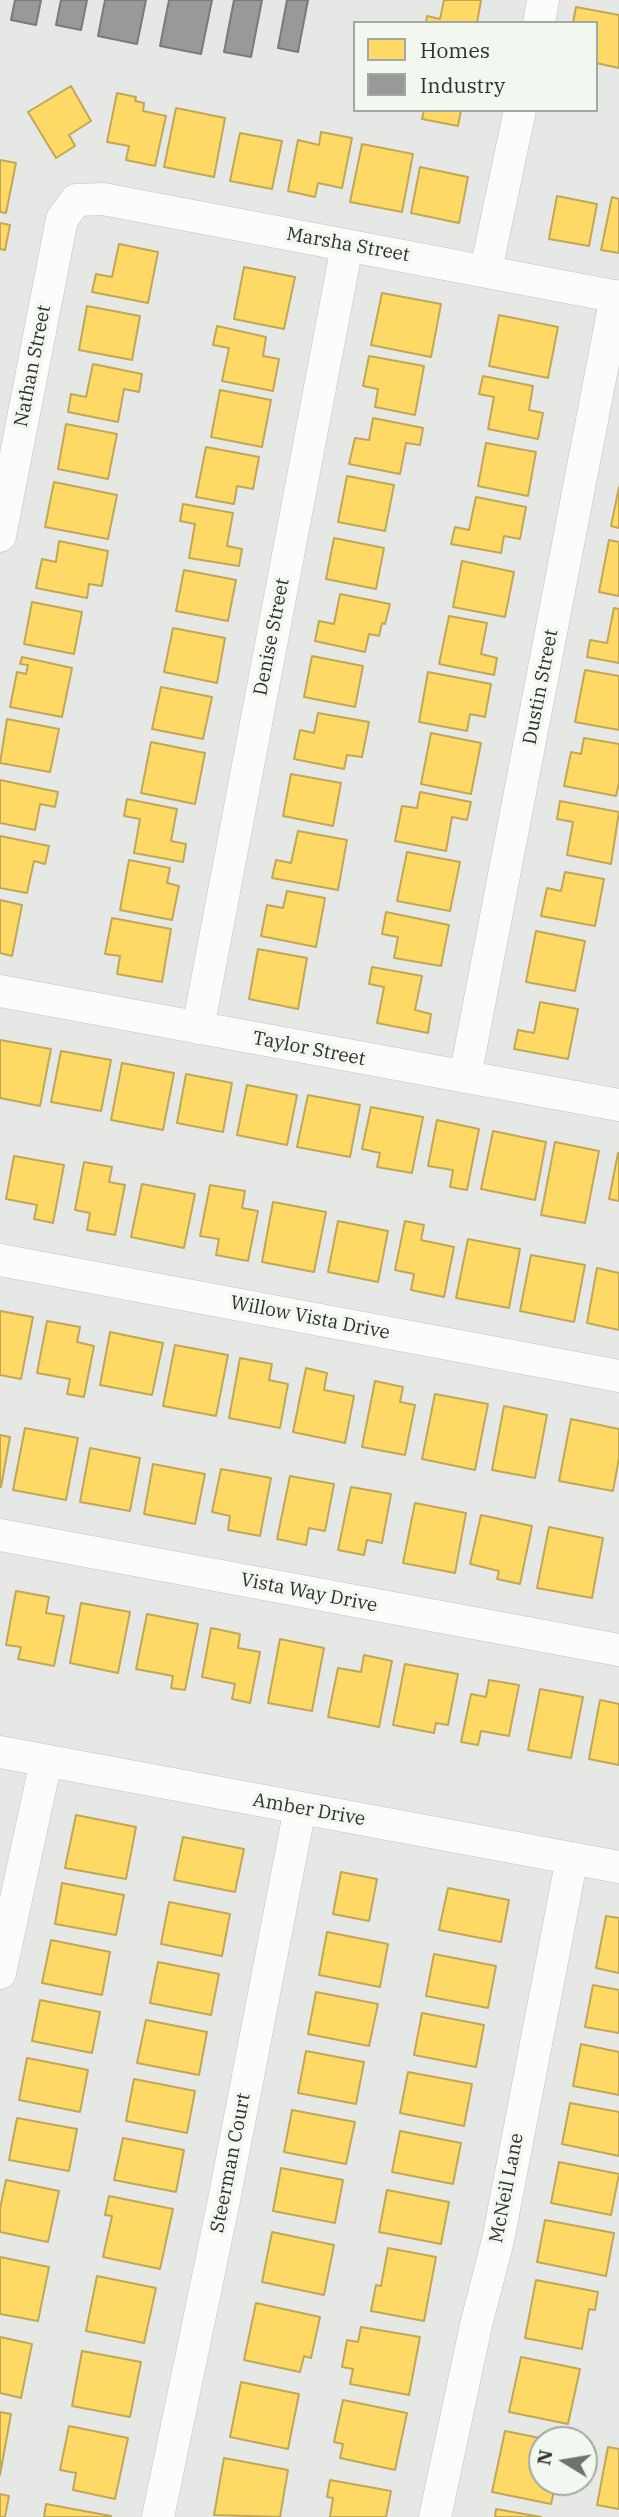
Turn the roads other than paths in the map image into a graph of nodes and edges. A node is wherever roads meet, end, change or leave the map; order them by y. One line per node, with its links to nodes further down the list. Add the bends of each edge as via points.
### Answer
1 (543, 0): 2 (street)
2 (538, 21)
3 (520, 112): 6 (street)
4 (76, 200): 5 (street, Marsha Street, via 103,199); 8 (street, Nathan Street, via 62,219)
5 (346, 246): 6 (street, Marsha Street); 10 (street, Denise Street)
6 (486, 270): 7 (street, Marsha Street)
7 (618, 297): 11 (street, Dustin Street)
8 (0, 536)
9 (0, 991): 10 (street, Taylor Street)
10 (198, 1028): 11 (street, Taylor Street)
11 (465, 1077): 12 (street, Taylor Street)
12 (619, 1105)
13 (0, 1260): 14 (street, Willow Vista Drive)
14 (619, 1376)
15 (0, 1535): 16 (street, Vista Way Drive)
16 (619, 1650)
17 (0, 1752): 18 (street, Amber Drive)
18 (46, 1761): 19 (street, Amber Drive); 22 (street)
19 (300, 1808): 20 (street, Amber Drive); 23 (street, Steerman Court)
20 (572, 1858): 21 (street, Amber Drive); 24 (street, McNeil Lane, via 498,2240)
21 (619, 1867)
22 (0, 1973)
23 (158, 2517)
24 (435, 2517)

